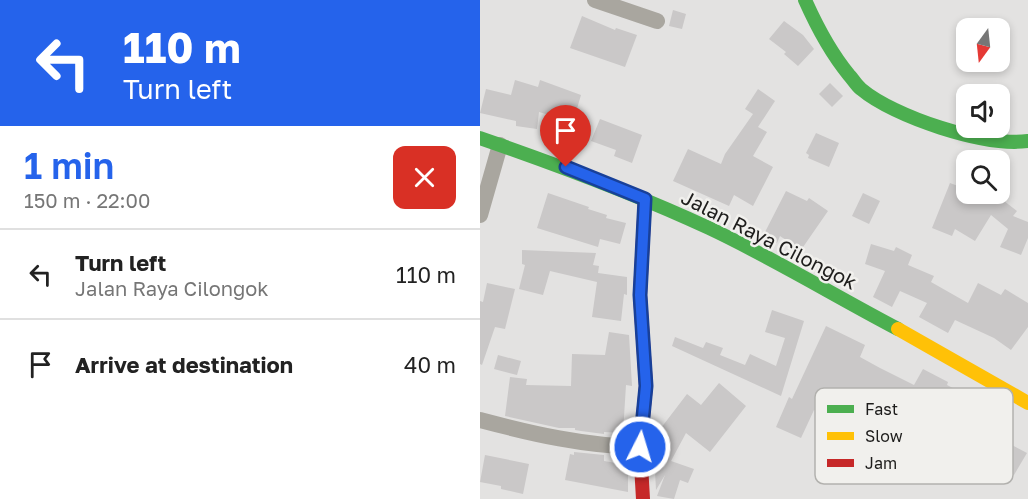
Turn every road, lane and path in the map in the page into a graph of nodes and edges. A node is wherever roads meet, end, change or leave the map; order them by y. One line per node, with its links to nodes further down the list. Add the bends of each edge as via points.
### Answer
1 (595, 0): 3 (street)
2 (806, 0): 5 (main road, via 818,32 861,88 923,121 1006,143)
3 (657, 21)
4 (480, 138): 6 (main road, Jalan Raya Cilongok)
5 (1028, 141)
6 (500, 145): 7 (main road, Jalan Raya Cilongok); 8 (street)
7 (645, 199): 9 (main road, Jalan Raya Cilongok, via 784,267); 13 (main road, via 640,295 646,386)
8 (480, 215)
9 (1001, 388)
10 (1013, 395): 11 (main road, Jalan Raya Cilongok)
11 (1028, 404)
12 (480, 420): 13 (street, via 581,443)
13 (640, 447): 14 (main road)
14 (643, 499)

